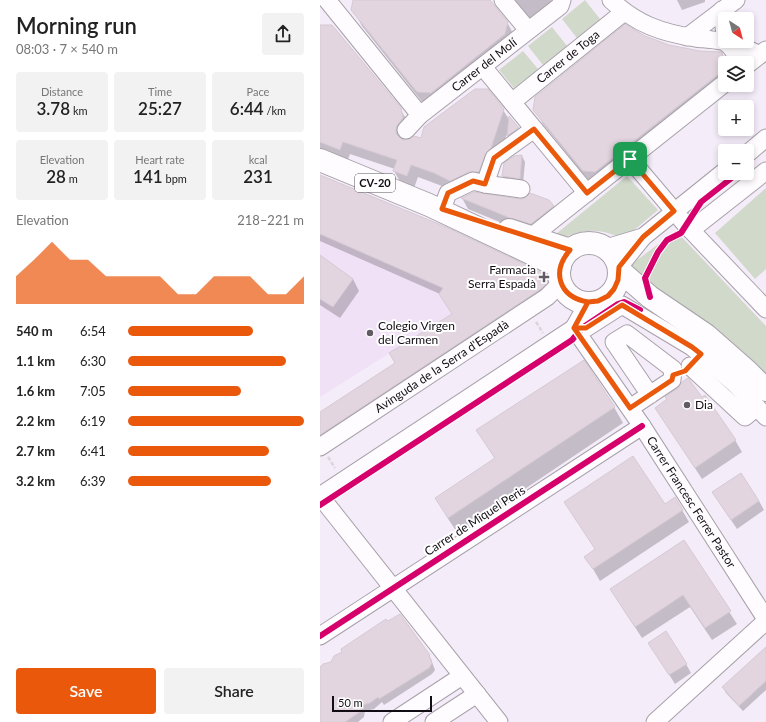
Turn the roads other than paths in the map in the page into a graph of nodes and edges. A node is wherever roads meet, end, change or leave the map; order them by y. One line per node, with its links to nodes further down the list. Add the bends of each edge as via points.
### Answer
1 (503, 0): 7 (street)
2 (562, 0): 7 (street, Carrer del Molí, via 560,6)
3 (611, 0): 6 (street)
4 (326, 2): 15 (street)
5 (730, 8): 8 (street)
6 (624, 12): 8 (street, via 655,29); 14 (street, Carrer de Toga)
7 (528, 30): 12 (street, Carrer del Molí)
8 (687, 37): 9 (street)
9 (718, 39)
10 (745, 48): 11 (street)
11 (758, 56)
12 (483, 67): 14 (street); 15 (street, Carrer del Molí)
13 (718, 88): 20 (street)
14 (512, 102): 16 (street)
15 (420, 115): 17 (street, Carrer del Molí)
16 (534, 129): 24 (street, via 494,158); 26 (street)
17 (406, 130)
18 (766, 138): 19 (street)
19 (754, 148)
20 (630, 159): 26 (street); 28 (street)
21 (320, 160): 27 (main road, CV-20)
22 (766, 171): 29 (street)
23 (718, 176): 28 (street)
24 (485, 184): 25 (street); 27 (street, via 473,181 448,193)
25 (520, 189)
26 (587, 193): 30 (street)
27 (436, 207): 30 (main road, CV-20); 33 (main road, CV-20)
28 (674, 211): 29 (street); 31 (street)
29 (691, 230): 36 (street)
30 (532, 237): 33 (main road, CV-20)
31 (643, 237): 32 (street); 34 (street)
32 (606, 248): 33 (main road, via 588,243 578,245); 34 (main road, via 616,260)
33 (564, 267): 35 (main road, CV-20, via 565,291 580,301); 44 (street, Avinguda de la Serra d'Espadà, via 547,297)
34 (618, 275): 35 (main road, via 608,296); 41 (main road, via 706,335 748,371)
35 (588, 302): 37 (street)
36 (766, 310)
37 (574, 328): 38 (street, via 586,328 622,305 685,343); 42 (street, Carrer Francesc Ferrer Pastor); 45 (street)
38 (695, 360): 39 (street, via 685,371); 41 (street, via 734,383)
39 (673, 375): 40 (street, via 672,380); 40 (street, via 674,369 627,334 614,342)
40 (650, 395): 42 (street)
41 (763, 405)
42 (630, 408): 43 (street, Carrer Francesc Ferrer Pastor)
43 (642, 426): 46 (street, Carrer de Miquel Peris); 47 (street, Carrer Francesc Ferrer Pastor)
44 (320, 447)
45 (320, 496): 46 (street)
46 (393, 588): 48 (street, Carrer de Miquel Peris); 49 (street)
47 (766, 620): 54 (street)
48 (320, 636)
49 (462, 676): 50 (street); 51 (street)
50 (477, 694): 52 (street); 53 (street)
51 (392, 722)
52 (434, 722)
53 (499, 722)
54 (655, 722)

